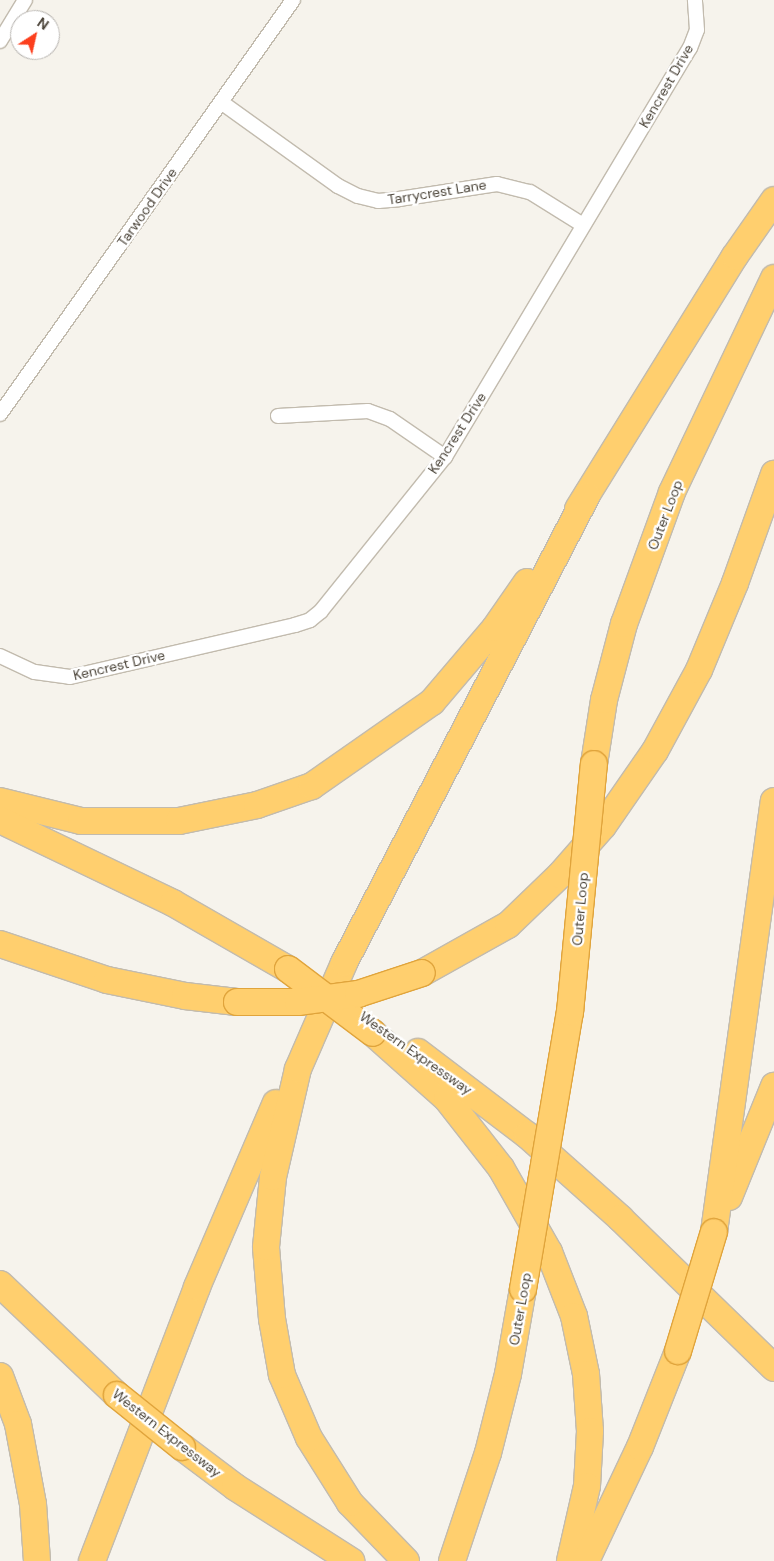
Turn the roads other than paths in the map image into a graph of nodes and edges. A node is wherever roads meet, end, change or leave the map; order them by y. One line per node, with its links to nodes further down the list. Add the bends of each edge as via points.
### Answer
1 (25, 0): 4 (street)
2 (293, 0): 5 (street, Tarwood Drive)
3 (695, 0): 7 (street, Kencrest Drive, via 697,30 690,48)
4 (0, 41)
5 (221, 102): 7 (street, Tarrycrest Lane, via 338,186 358,196 378,201 497,184 530,192); 9 (street, Tarwood Drive)
6 (774, 200): 13 (highway, via 735,256)
7 (583, 225): 11 (street, Kencrest Drive)
8 (774, 278): 31 (highway, Outer Loop, bridge, via 672,492 624,624 604,700 594,764 570,1012 508,1374 488,1453)
9 (0, 414)
10 (278, 416): 11 (street, via 368,411 390,418)
11 (445, 457): 14 (street, Kencrest Drive, via 321,611 310,620 70,677 35,672)
12 (774, 474): 18 (highway, bridge, via 736,583 699,670 655,751 603,826 560,875 508,924 422,973 358,994 298,1002 237,1002 185,996 107,980)
13 (587, 495): 15 (highway, via 495,628 432,702 312,786 257,805 179,821 81,822); 20 (highway, via 344,962)
14 (0, 656)
15 (0, 801)
16 (774, 801): 22 (highway)
17 (0, 820): 19 (highway, Western Expressway, bridge, via 173,903 288,969)
18 (0, 944)
19 (374, 1028): 24 (highway, Western Expressway, via 527,1135 620,1218); 26 (highway, via 447,1099 497,1162 548,1252 574,1316 586,1374 590,1431)
20 (298, 1069): 28 (highway, via 279,1096 197,1287); 30 (highway, via 272,1177 266,1247 272,1319 282,1375 308,1438 350,1503)
21 (774, 1086): 22 (highway)
22 (714, 1232): 26 (highway, bridge, via 678,1351 640,1447)
23 (0, 1284): 29 (highway, Western Expressway, bridge, via 117,1395 182,1447 235,1487)
24 (774, 1368)
25 (0, 1376): 27 (highway, via 18,1424 33,1504)
26 (579, 1557)
27 (37, 1561)
28 (92, 1561)
29 (351, 1561)
30 (406, 1561)
31 (452, 1561)

